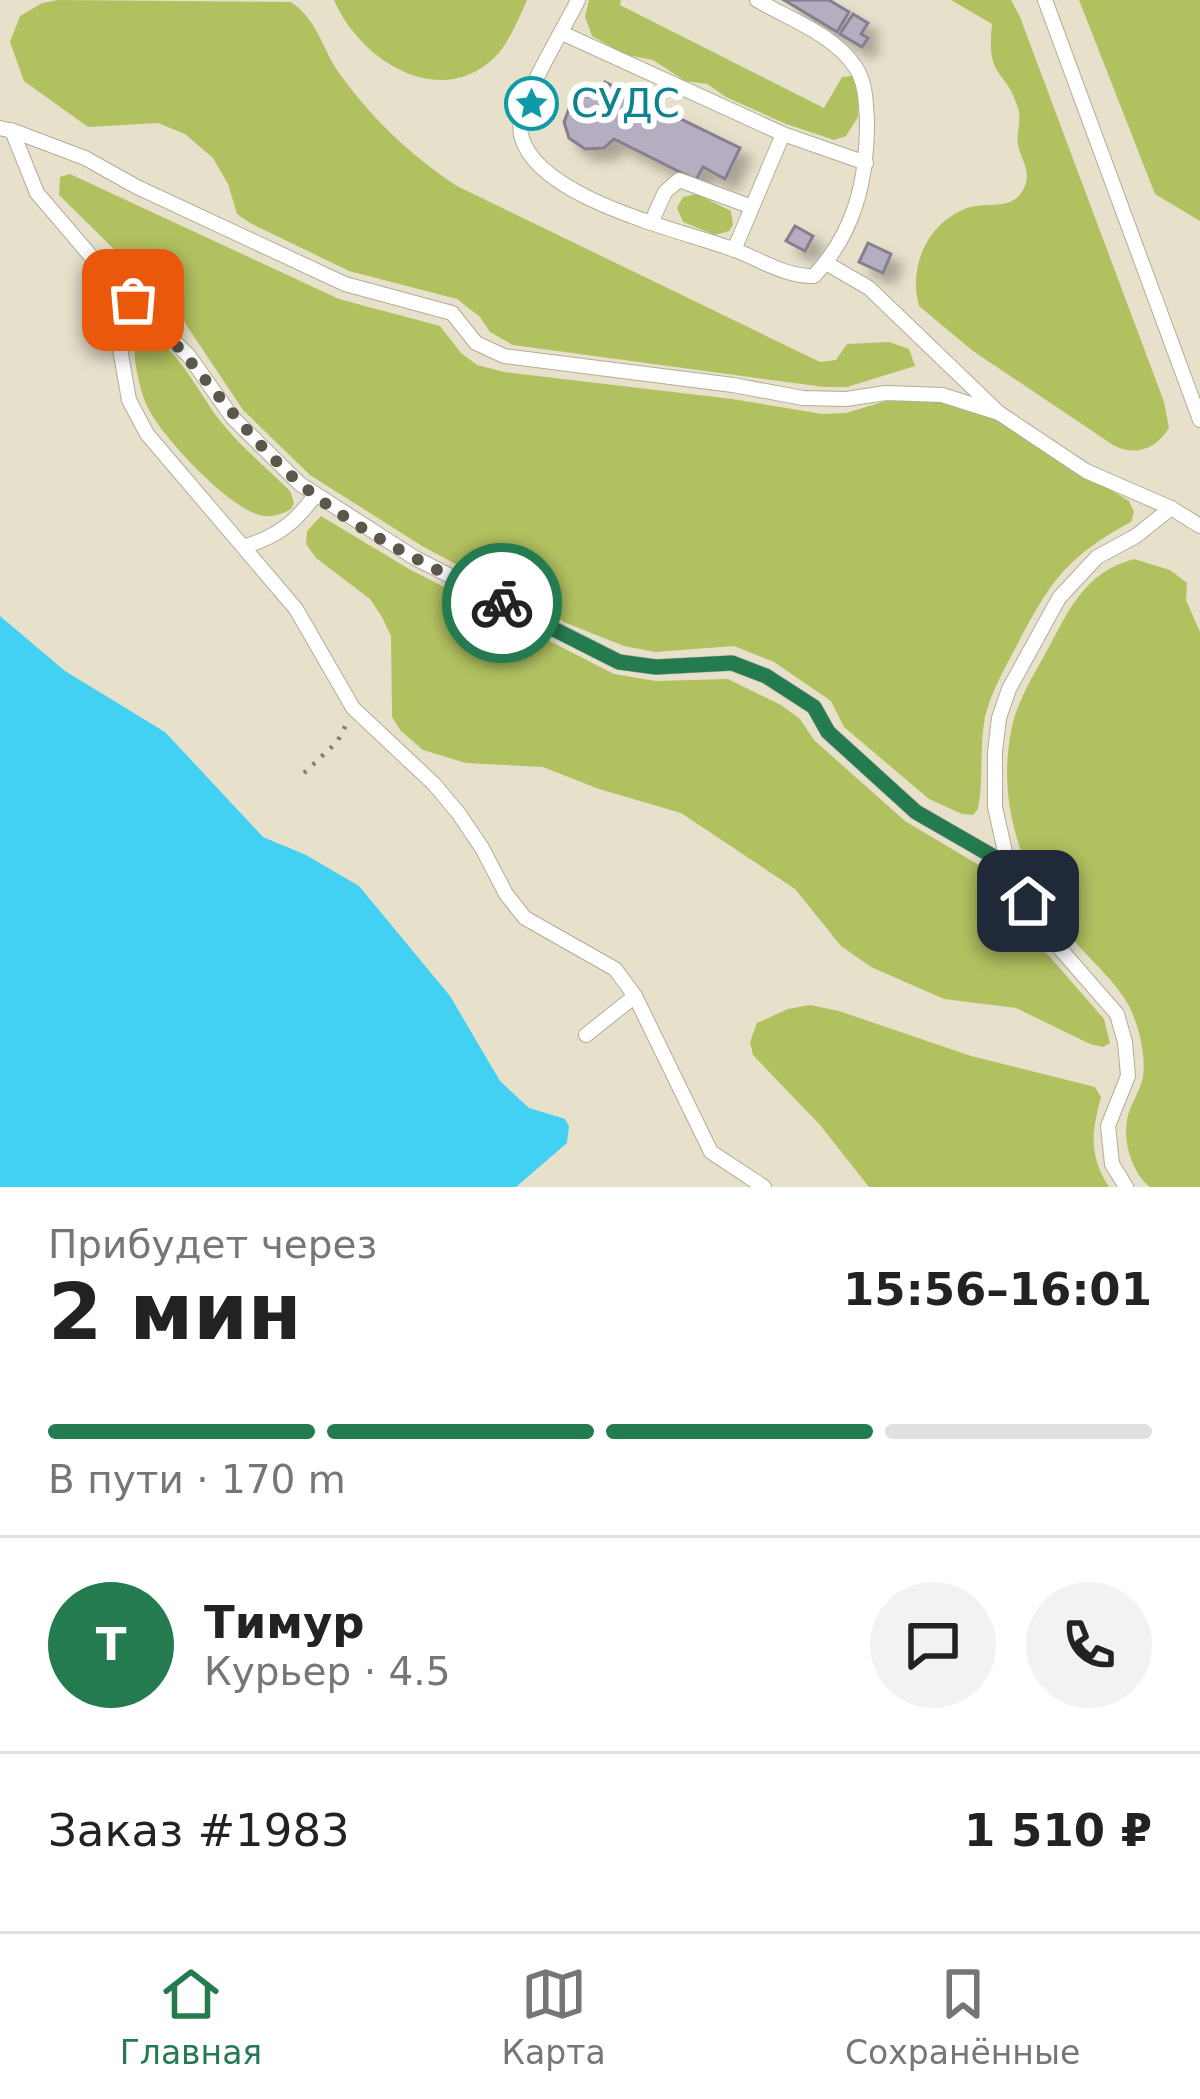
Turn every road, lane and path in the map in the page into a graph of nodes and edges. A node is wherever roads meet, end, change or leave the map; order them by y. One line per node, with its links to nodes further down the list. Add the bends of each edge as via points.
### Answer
1 (578, 0): 4 (lane)
2 (757, 0): 7 (lane, via 837,46 855,66 866,97)
3 (1045, 0): 14 (lane)
4 (562, 33): 6 (lane); 9 (lane, via 524,106 519,130 527,152 550,175)
5 (4, 127): 12 (lane, via 37,193); 13 (lane, via 86,158 345,284 452,313 476,343 504,356 803,398 943,395)
6 (783, 134): 7 (lane); 8 (lane)
7 (866, 163): 11 (lane, via 862,191)
8 (752, 207): 9 (lane, via 679,180); 10 (lane)
9 (651, 223): 10 (lane)
10 (734, 250): 11 (lane, via 797,276 814,276)
11 (826, 263): 13 (lane, via 869,288)
12 (107, 275): 15 (lane, via 189,356 232,416); 18 (lane, via 136,417)
13 (999, 413): 16 (lane, via 1086,472)
14 (1200, 420)
15 (315, 495): 18 (lane, via 298,519); 21 (lane, via 415,558 619,662 732,663 766,676 814,707 828,732 916,812)
16 (1171, 508): 17 (lane); 21 (lane, via 1078,574 1009,689 995,752 995,808)
17 (1200, 526)
18 (246, 547): 19 (lane, via 296,608)
19 (352, 708): 20 (path, via 337,742); 22 (lane, via 459,814 525,918 597,956)
20 (304, 773)
21 (1008, 865): 25 (lane, via 1049,936 1117,1014 1128,1076 1108,1126 1112,1164)
22 (635, 996): 23 (lane); 24 (lane, via 711,1152)
23 (586, 1035)
24 (764, 1187)
25 (1126, 1187)

